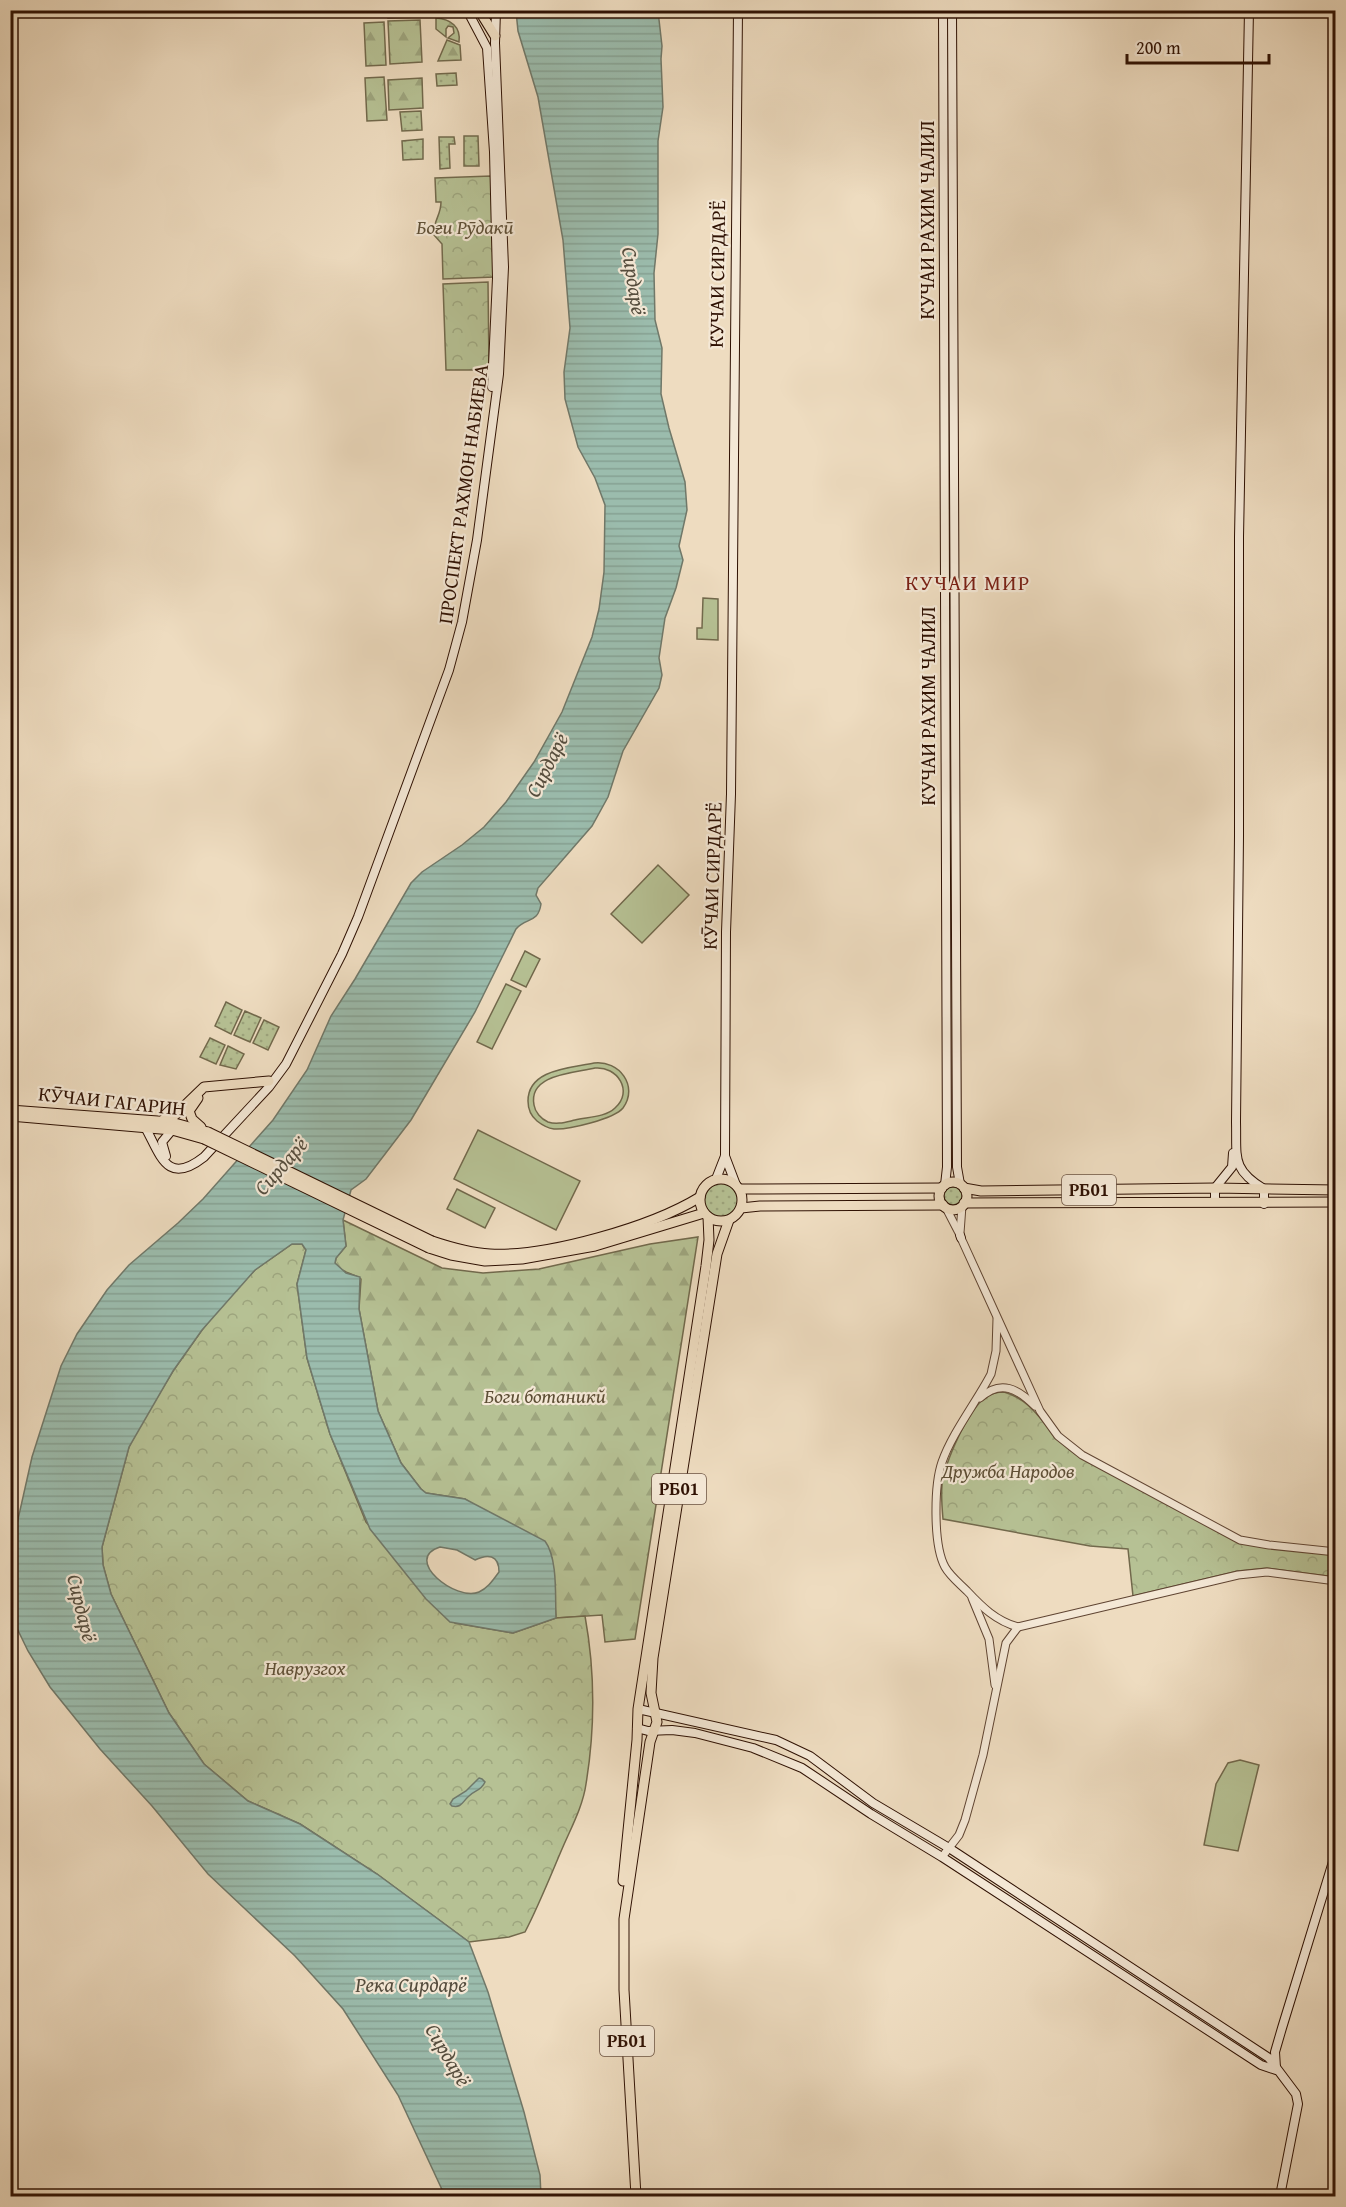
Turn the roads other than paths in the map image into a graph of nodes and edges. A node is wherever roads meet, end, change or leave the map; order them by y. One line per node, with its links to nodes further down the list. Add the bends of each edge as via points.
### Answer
1 (13, 10): 11 (street)
2 (467, 10): 10 (main road, ПРОСПЕКТ РАХМОН НАБИЕВА)
3 (479, 10): 9 (main road)
4 (496, 10): 9 (main road, ПРОСПЕКТ РАХМОН НАБИЕВА)
5 (738, 10): 12 (main road, КУЧАИ СИРДАРЁ)
6 (943, 10): 23 (main road, КУЧАИ РАХИМ ЧАЛИЛ, via 947,1167)
7 (952, 10): 24 (main road, КУЧАИ РАХИМ ЧАЛИЛ, via 957,1167)
8 (1249, 10): 17 (main road, via 1239,537)
9 (495, 36): 10 (main road); 13 (main road, ПРОСПЕКТ РАХМОН НАБИЕВА, via 504,267 500,354 484,494 462,622 449,670 358,917 286,1064)
10 (482, 37): 13 (main road, ПРОСПЕКТ РАХМОН НАБИЕВА, via 487,48 494,152 495,341 479,505 459,619 446,670 346,935)
11 (10, 181)
12 (732, 596): 21 (main road, КӮЧАИ СИРДАРЁ)
13 (267, 1085): 16 (main road, via 204,1087 175,1115); 18 (main road, via 192,1167 169,1166); 19 (main road, via 190,1164 176,1166 166,1156 162,1142); 20 (main road, via 200,1095 189,1111)
14 (10, 1110): 16 (main road, КӮЧАИ ГАГАРИН)
15 (10, 1116): 18 (main road, КӮЧАИ ГАГАРИН)
16 (158, 1121): 20 (main road, КӮЧАИ ГАГАРИН)
17 (1236, 1122): 26 (main road, via 1232,1167); 28 (main road, via 1238,1164 1244,1174)
18 (141, 1127): 19 (main road, КӮЧАИ ГАГАРИН)
19 (172, 1130): 20 (main road, КӮЧАИ ГАГАРИН)
20 (206, 1136): 43 (main road, bridge)
21 (725, 1156): 22 (main road); 25 (main road)
22 (716, 1179): 25 (main road, РБ01, via 730,1180); 31 (main road, via 706,1185)
23 (944, 1186): 24 (main road, РБ01, via 952,1182); 25 (main road, РБ01, via 760,1190); 38 (main road, via 939,1195)
24 (962, 1186): 29 (main road, РБ01, via 981,1191); 37 (main road, via 966,1195)
25 (738, 1187): 39 (main road, via 743,1199)
26 (1215, 1188): 27 (main road, РБ01); 28 (main road, РБ01); 32 (main road)
27 (1135, 1189): 29 (main road, РБ01); 35 (main road, via 1140,1197)
28 (1264, 1189): 30 (main road, РБ01); 36 (main road)
29 (1103, 1190): 34 (main road, via 1100,1197)
30 (1335, 1190)
31 (700, 1197): 40 (main road, РБ01); 43 (main road, via 681,1209 592,1240 488,1254)
32 (1215, 1202): 35 (main road, РБ01); 36 (main road, РБ01)
33 (1335, 1202): 36 (main road, РБ01)
34 (1104, 1204): 35 (main road, РБ01); 37 (main road, РБ01)
35 (1136, 1204)
36 (1264, 1204)
37 (963, 1205): 38 (main road, РБ01, via 954,1210); 42 (street)
38 (944, 1207): 39 (main road, РБ01); 42 (street)
39 (741, 1208): 41 (main road, РБ01)
40 (706, 1215): 41 (main road, via 718,1221); 43 (main road, via 595,1246 522,1259 485,1261 451,1255); 51 (main road, РБ01, via 706,1266)
41 (729, 1220): 52 (main road, РБ01, via 717,1254 653,1658 651,1693)
42 (960, 1237): 44 (street)
43 (430, 1244)
44 (997, 1319): 45 (street, via 992,1374); 46 (street)
45 (974, 1404): 46 (street, via 993,1388 1010,1388); 49 (street, via 942,1463 938,1490 942,1557 949,1572)
46 (1040, 1411): 47 (street, via 1058,1436 1082,1455 1240,1540)
47 (1335, 1552)
48 (1335, 1581): 50 (street, via 1267,1572 1238,1575)
49 (971, 1595): 50 (street, via 995,1617); 53 (street, via 989,1639 995,1686)
50 (1018, 1627): 53 (street, via 1006,1643)
51 (638, 1709): 52 (main road); 54 (main road, РБ01)
52 (655, 1713): 55 (main road, РБ01); 56 (main road, via 756,1735 810,1756 873,1803)
53 (992, 1714): 56 (street, via 964,1820)
54 (637, 1728): 55 (main road); 59 (main road, РБ01)
55 (654, 1731): 58 (main road, via 695,1733 780,1757); 59 (main road, РБ01)
56 (949, 1848): 58 (street); 60 (main road)
57 (1335, 1852): 62 (main road)
58 (942, 1857): 61 (main road)
59 (626, 1886): 65 (main road, РБ01, via 617,1951); 66 (main road, РБ01, via 624,1990)
60 (1246, 2042): 61 (main road); 63 (main road)
61 (1240, 2051): 64 (main road)
62 (1275, 2052): 63 (main road); 64 (main road)
63 (1263, 2054): 64 (main road)
64 (1276, 2070): 67 (main road, via 1296,2094 1298,2104)
65 (631, 2196)
66 (636, 2196)
67 (1280, 2196)

